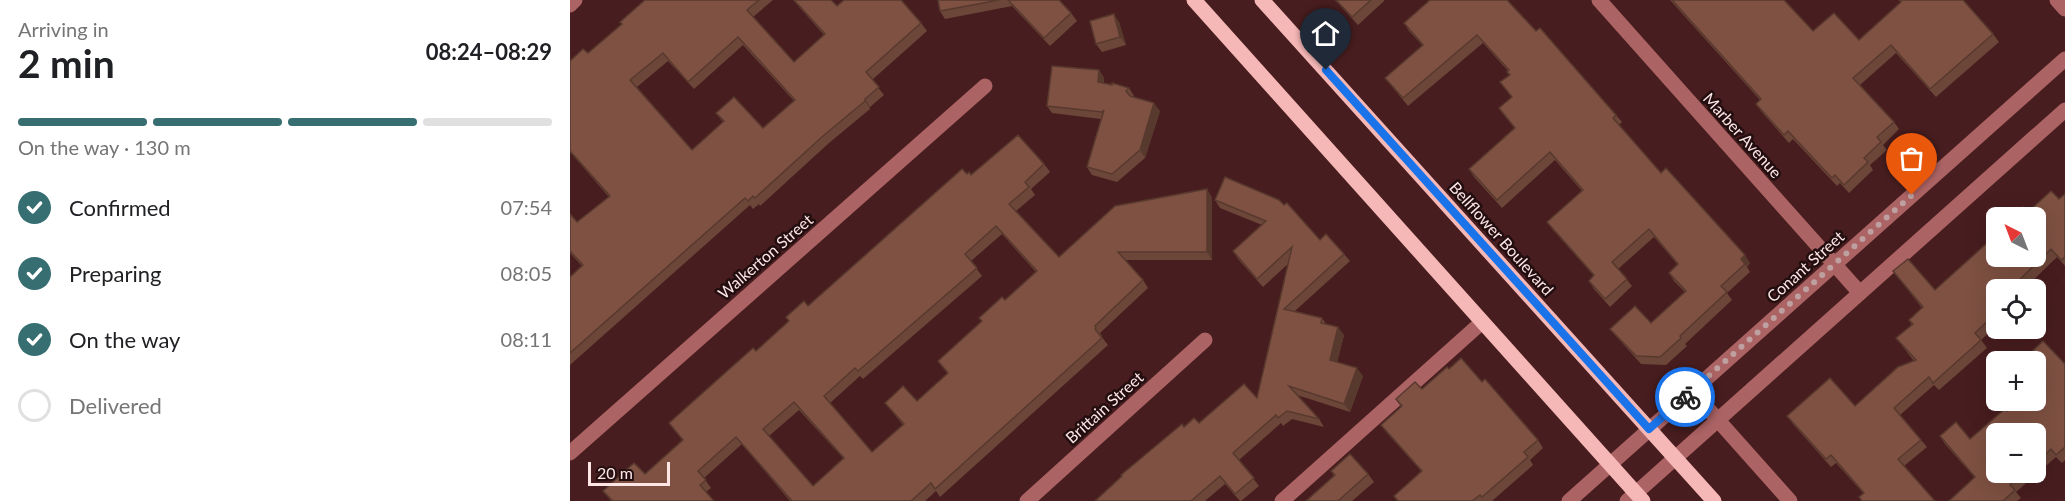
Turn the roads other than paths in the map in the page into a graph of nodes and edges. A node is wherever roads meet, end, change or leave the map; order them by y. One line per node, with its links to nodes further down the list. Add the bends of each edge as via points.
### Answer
1 (575, 0): 6 (street)
2 (1194, 0): 13 (main road)
3 (1262, 0): 17 (main road, Bellflower Boulevard)
4 (1599, 0): 11 (street, Marber Avenue)
5 (2057, 0): 7 (street)
6 (570, 5)
7 (2065, 9)
8 (2065, 59): 11 (street, Conant Street)
9 (985, 86): 18 (street, Walkerton Street)
10 (2065, 110): 12 (street)
11 (1834, 264): 12 (street, Marber Avenue); 15 (street, Conant Street)
12 (1860, 293): 16 (street)
13 (1481, 323): 20 (main road); 23 (street)
14 (1205, 340): 22 (street, Brittain Street)
15 (1692, 391): 16 (street); 17 (street, Conant Street)
16 (1718, 420): 19 (street); 26 (street)
17 (1649, 429): 19 (main road, Bellflower Boulevard); 20 (street, Conant Street)
18 (570, 453)
19 (1676, 458): 21 (street); 25 (main road, Bellflower Boulevard)
20 (1610, 465): 21 (main road); 24 (street, Conant Street)
21 (1635, 498)
22 (1027, 501)
23 (1282, 501)
24 (1569, 501)
25 (1714, 501)
26 (1790, 501)

